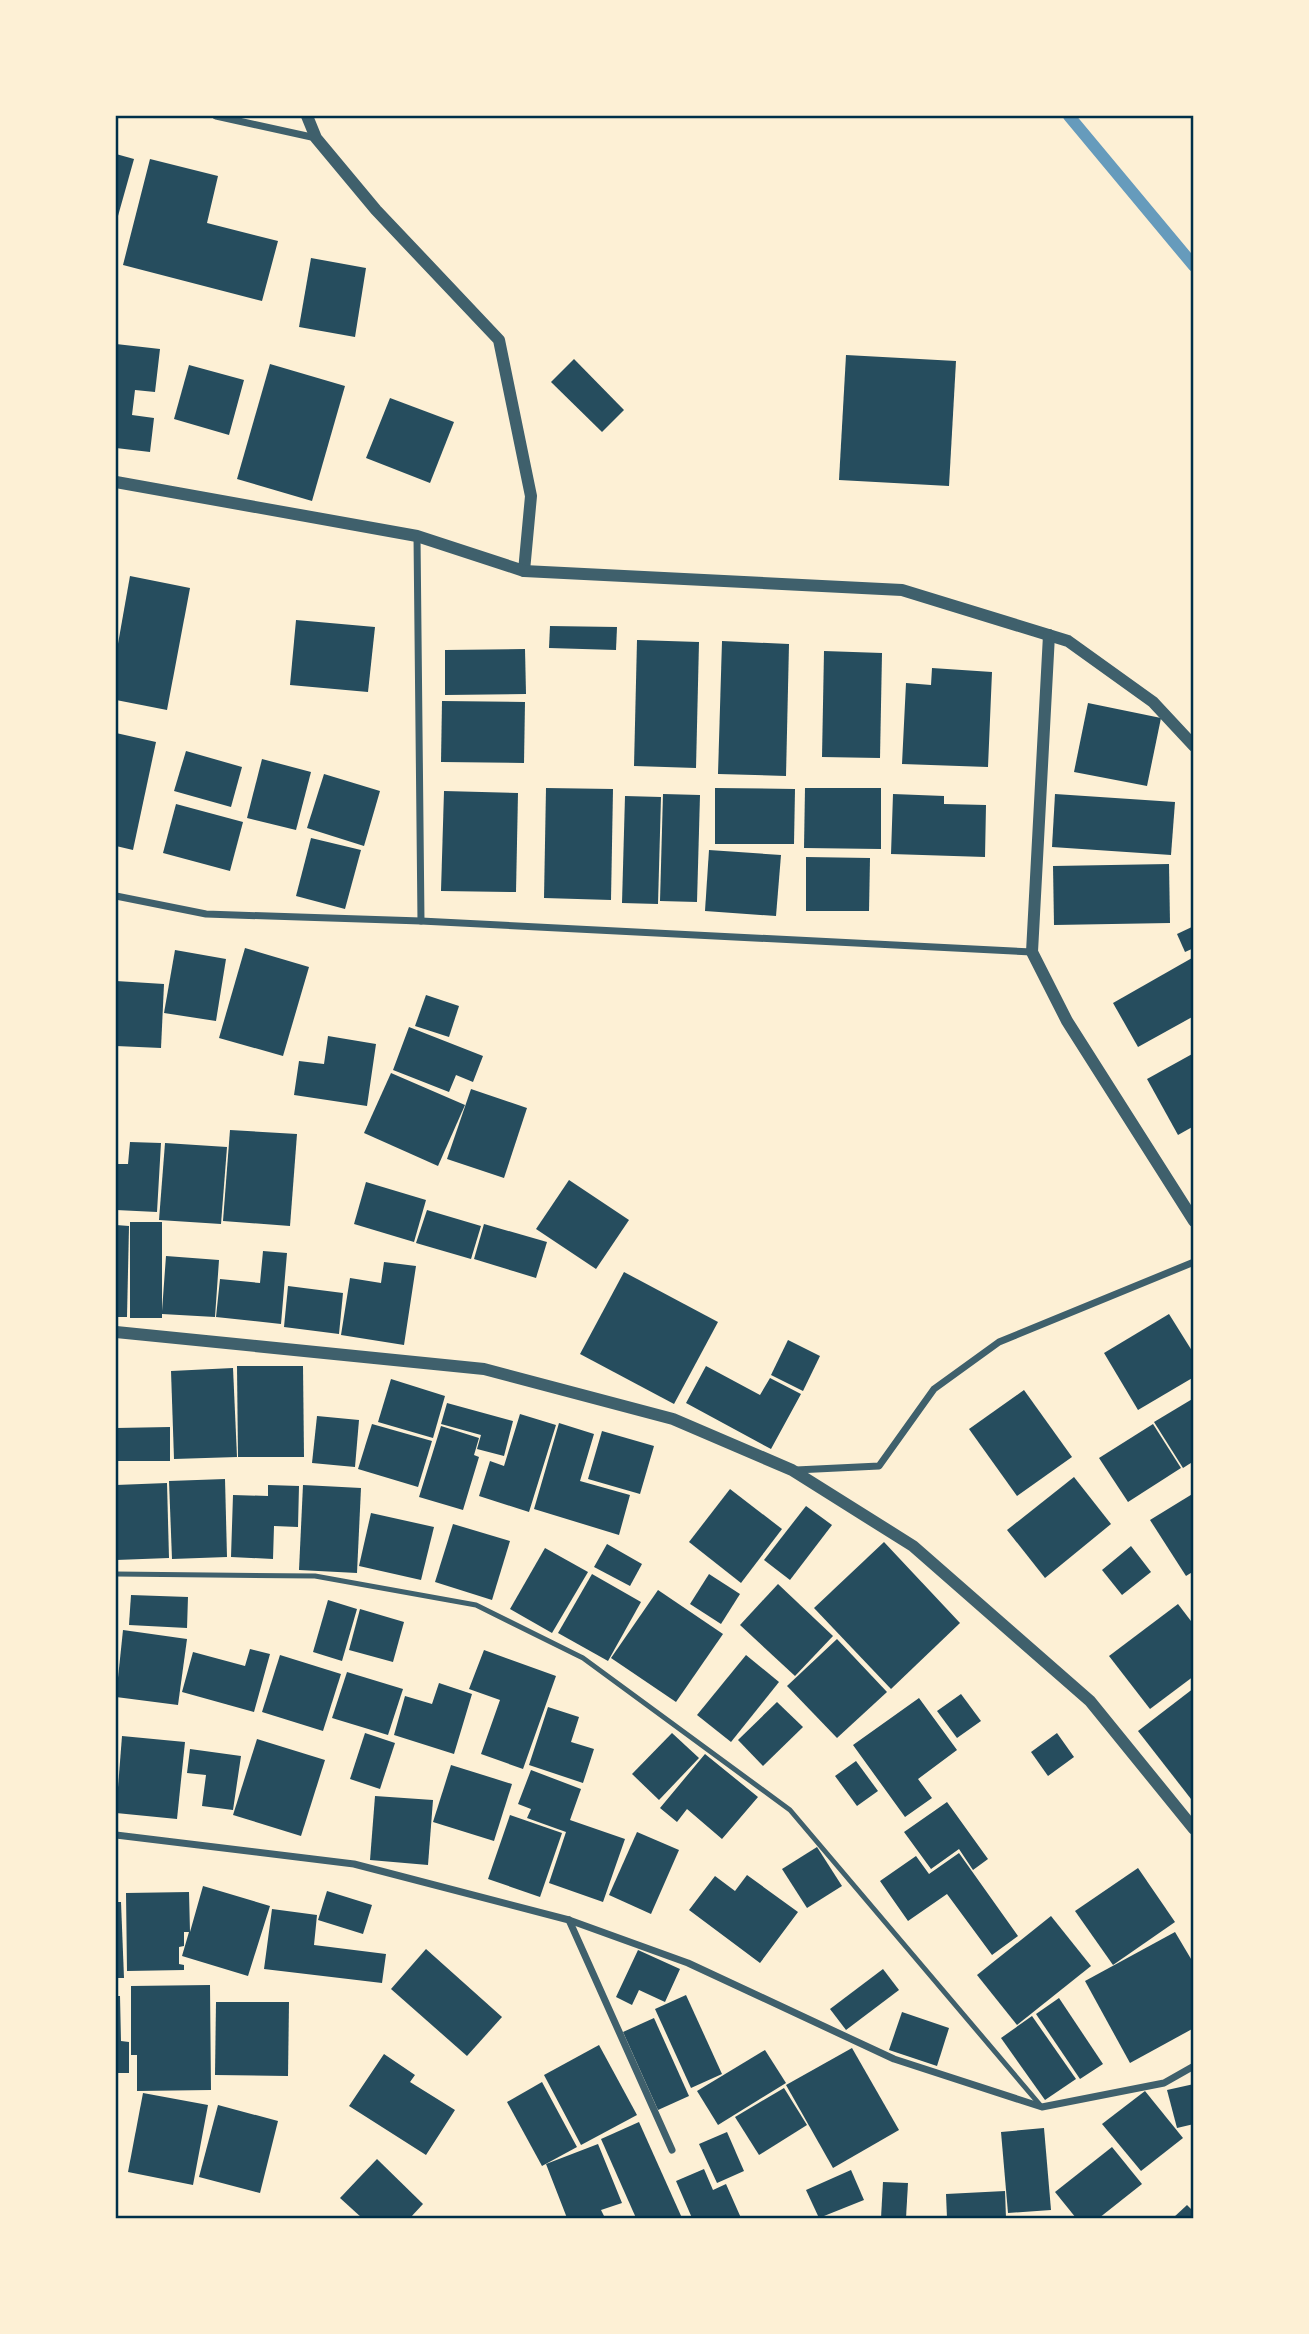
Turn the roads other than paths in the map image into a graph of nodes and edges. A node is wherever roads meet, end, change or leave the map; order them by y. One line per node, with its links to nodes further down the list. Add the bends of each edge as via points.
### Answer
1 (216, 116): 3 (street)
2 (307, 116): 3 (street)
3 (316, 138): 6 (street, via 376,210 499,340 531,496)
4 (116, 482): 5 (street)
5 (416, 536): 6 (street); 10 (street)
6 (524, 571): 7 (street, via 902,590)
7 (1049, 635): 8 (street, via 1068,641 1153,702); 11 (street)
8 (1194, 746)
9 (116, 897): 10 (street, via 206,914)
10 (421, 921): 11 (street)
11 (1032, 952): 12 (street, via 1067,1021)
12 (1194, 1221)
13 (1194, 1262): 15 (street, via 999,1342 934,1389 879,1466)
14 (116, 1332): 15 (street, via 484,1369 673,1419)
15 (792, 1470): 17 (street, via 913,1546 1090,1701)
16 (116, 1574): 21 (lane, via 315,1576 476,1605 583,1658 790,1810)
17 (1194, 1829)
18 (116, 1835): 19 (street, via 354,1864)
19 (569, 1920): 21 (street, via 688,1963 894,2059); 22 (street)
20 (1194, 2066): 21 (street, via 1164,2083)
21 (1042, 2107)
22 (672, 2150)

